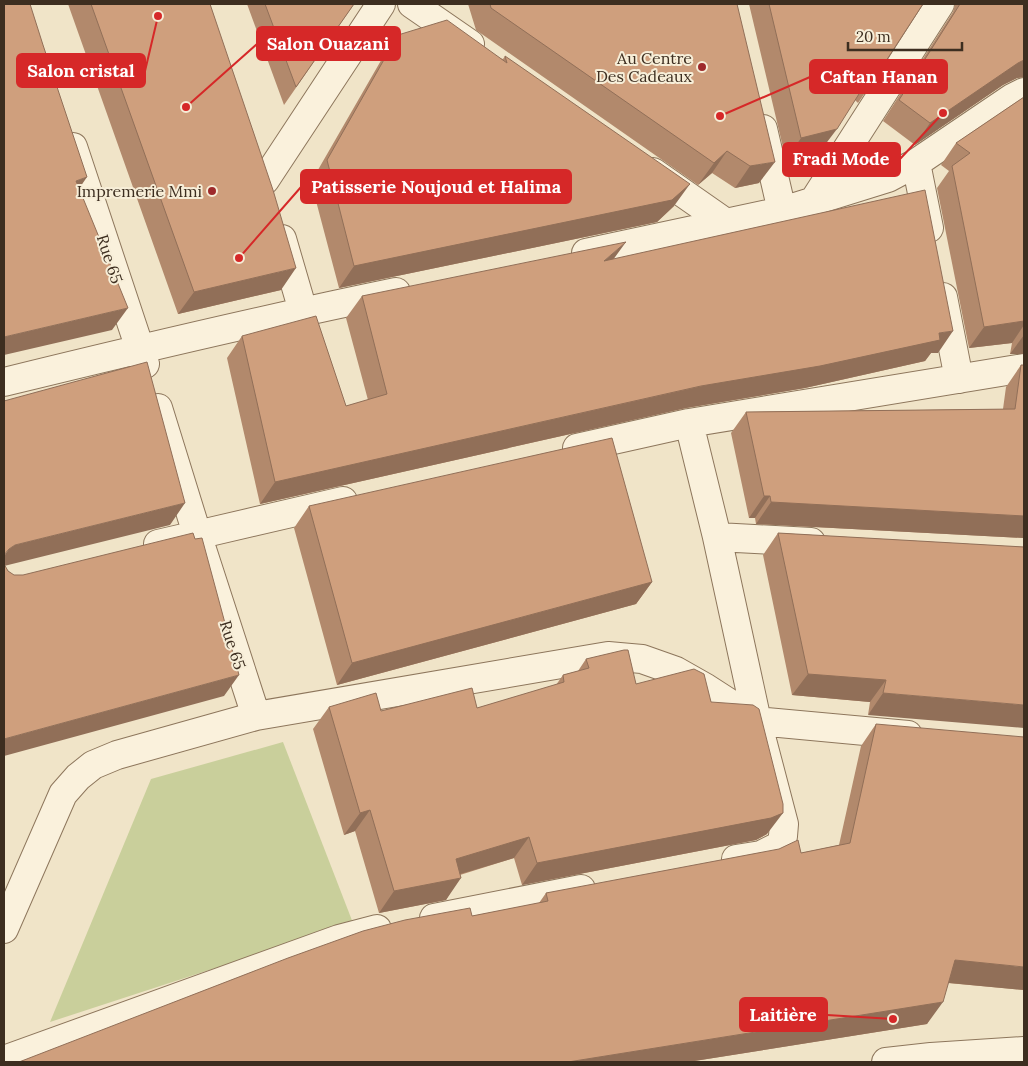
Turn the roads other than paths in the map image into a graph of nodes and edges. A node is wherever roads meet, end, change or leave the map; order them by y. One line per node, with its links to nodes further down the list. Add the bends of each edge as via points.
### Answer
1 (381, 4): 11 (street)
2 (412, 4): 4 (street)
3 (940, 4): 12 (street)
4 (492, 60)
5 (1024, 92): 10 (street)
6 (757, 107): 13 (street)
7 (65, 123): 18 (street, Rue 65)
8 (256, 153): 11 (street)
9 (629, 156): 14 (street)
10 (916, 163): 12 (street, via 888,178); 20 (street)
11 (271, 199): 17 (street)
12 (813, 202): 13 (street)
13 (782, 211): 14 (street)
14 (726, 223): 15 (street)
15 (562, 258)
16 (418, 288): 17 (street)
17 (303, 311): 18 (street)
18 (140, 348): 21 (street); 25 (street, Rue 65)
19 (1024, 368): 20 (street)
20 (959, 379): 22 (street)
21 (4, 382)
22 (689, 423): 23 (street); 26 (street)
23 (554, 454)
24 (370, 495): 25 (street)
25 (197, 534): 28 (street); 29 (street, Rue 65)
26 (717, 537): 27 (street); 30 (street)
27 (836, 544)
28 (139, 548)
29 (256, 716): 30 (street, via 608,656 642,659 676,671); 34 (street, via 117,756 93,765 78,777 64,794)
30 (756, 722): 31 (street); 32 (street, via 784,824 784,836 781,845 761,855)
31 (935, 737)
32 (713, 864)
33 (607, 884): 36 (street, via 339,939)
34 (4, 929)
35 (1024, 1051): 37 (street)
36 (4, 1060)
37 (886, 1062)

